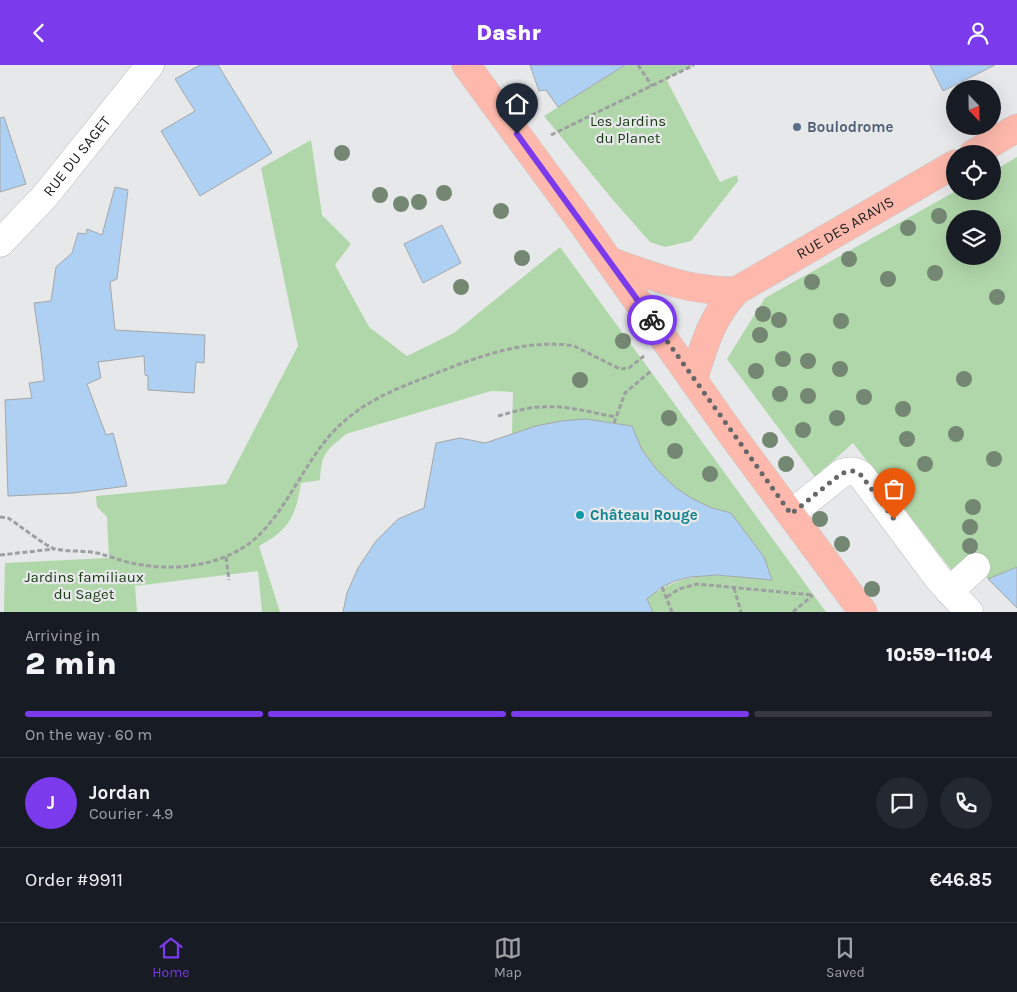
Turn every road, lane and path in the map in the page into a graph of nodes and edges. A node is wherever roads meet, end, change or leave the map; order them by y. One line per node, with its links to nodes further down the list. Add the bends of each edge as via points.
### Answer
1 (150, 65): 10 (street, RUE DU SAGET, via 49,190)
2 (466, 65): 11 (main road)
3 (638, 65): 5 (path)
4 (694, 65): 5 (path)
5 (652, 86): 7 (path)
6 (1017, 128): 8 (main road)
7 (557, 132)
8 (988, 145)
9 (946, 169): 12 (main road, RUE DES ARAVIS)
10 (0, 243)
11 (609, 261): 12 (main road, via 673,283 708,291); 13 (main road)
12 (736, 291): 14 (main road, RUE DES ARAVIS, via 717,314)
13 (670, 346): 14 (main road); 16 (path, via 625,393); 22 (path, via 624,369 566,345 528,347 480,356 385,393 364,405 332,433 258,535)
14 (694, 380): 18 (main road)
15 (498, 416): 16 (path, via 549,406)
16 (616, 417): 17 (path)
17 (614, 423)
18 (791, 514): 27 (street, via 842,473 857,472); 31 (main road)
19 (0, 517): 20 (path, via 8,517)
20 (54, 549): 21 (path); 22 (path, via 95,552 136,564 160,566 206,564)
21 (0, 555)
22 (226, 557): 24 (path)
23 (976, 567): 27 (street)
24 (229, 580)
25 (662, 587): 29 (path)
26 (734, 588): 28 (path); 29 (path, via 692,585); 33 (path)
27 (949, 591): 35 (street)
28 (813, 595)
29 (667, 597): 32 (path)
30 (806, 601): 34 (path)
31 (861, 607)
32 (672, 612)
33 (741, 612)
34 (793, 612)
35 (969, 612)

